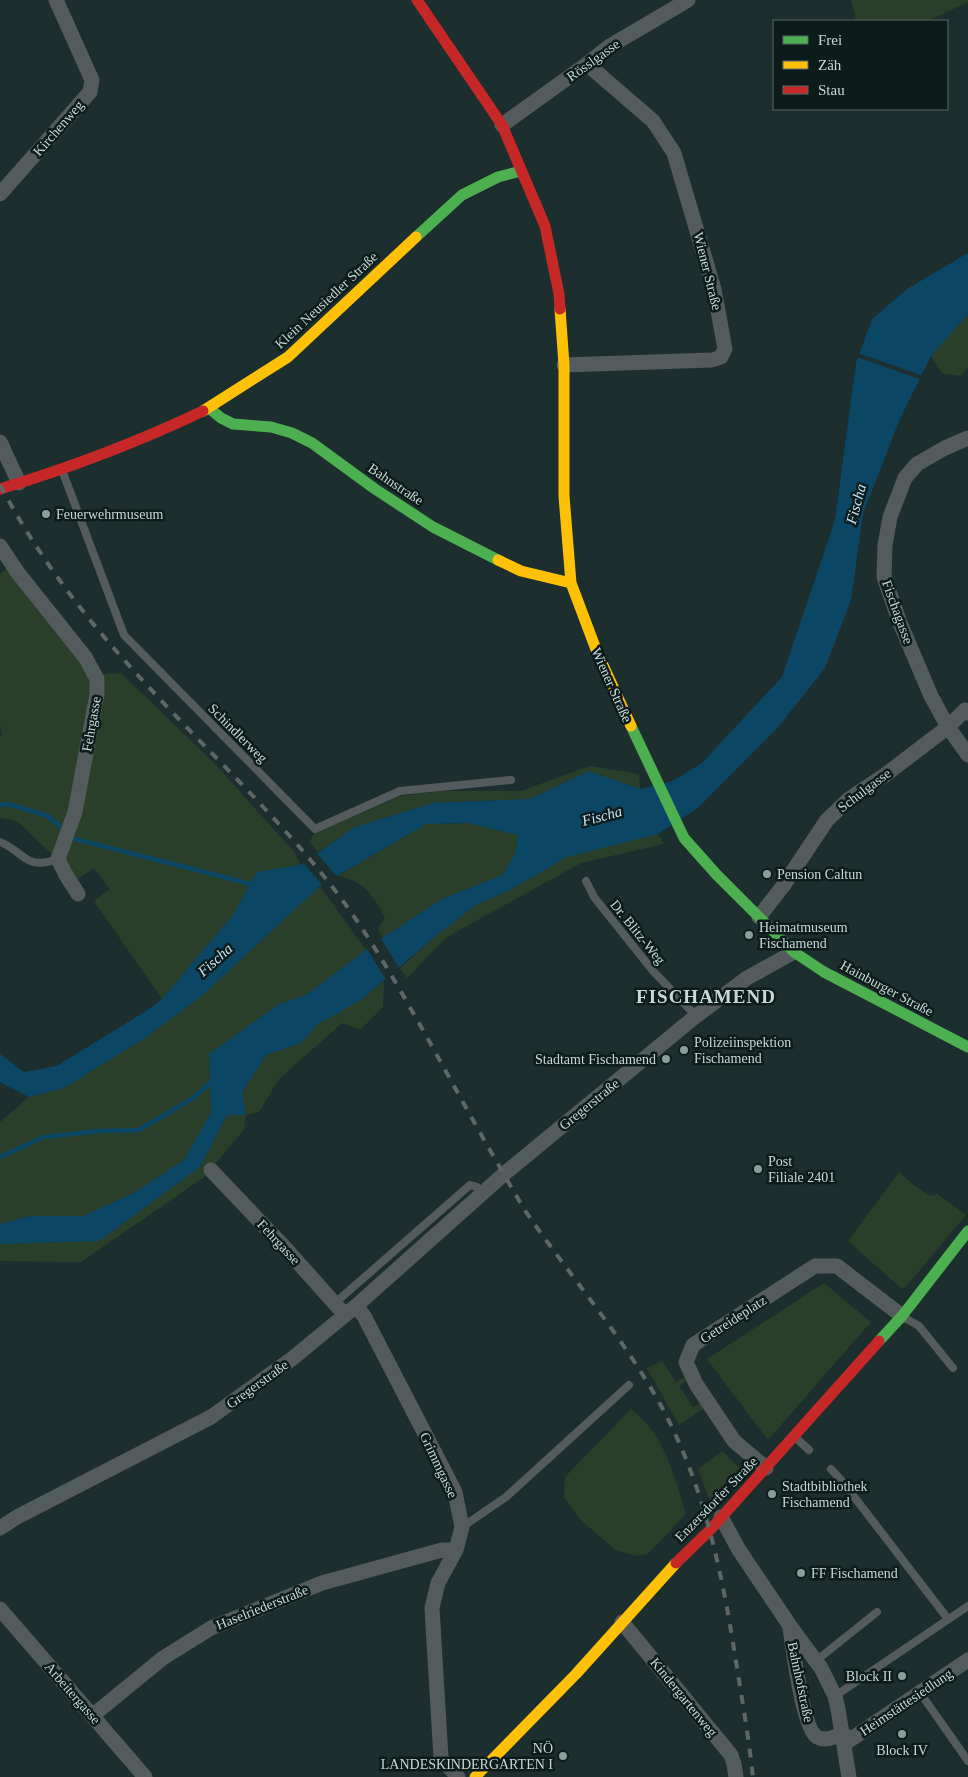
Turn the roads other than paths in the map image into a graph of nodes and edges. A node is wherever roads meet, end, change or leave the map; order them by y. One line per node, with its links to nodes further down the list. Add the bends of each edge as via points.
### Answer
1 (56, 0): 7 (street, Kirchenweg, via 92,80 90,92)
2 (417, 0): 5 (main road, Wiener Straße)
3 (688, 0): 4 (street, Rösslgasse, via 610,46)
4 (587, 64): 5 (street, Rösslgasse); 8 (street, Wiener Straße, via 653,121 674,153 714,289 725,349 721,358 712,360)
5 (502, 125): 6 (main road, Wiener Straße)
6 (522, 171): 8 (main road, Wiener Straße, via 545,226 559,294); 9 (main road, Klein Neusiedler Straße, via 498,177 462,195 288,358)
7 (0, 194)
8 (564, 365): 16 (main road, Wiener Straße, via 564,496)
9 (209, 408): 12 (main road, Klein Neusiedler Straße, via 159,432); 16 (main road, Bahnstraße, via 233,424 271,427 298,436 433,527 521,570)
10 (968, 438): 18 (street, Fischagasse, via 930,456 911,471 890,517 885,545 884,577 900,623 931,696)
11 (0, 442): 13 (street)
12 (61, 468): 13 (main road, Klein Neusiedler Straße); 20 (lane, Schindlerweg, via 124,635 315,829 400,792)
13 (19, 483): 14 (main road, Klein Neusiedler Straße)
14 (0, 490)
15 (0, 546): 22 (street, Fehrgasse, via 86,657 97,679 97,694 74,812)
16 (571, 583): 25 (main road, Wiener Straße, via 597,652 684,838)
17 (967, 710): 18 (street, Schulgasse)
18 (948, 726): 19 (street, Fischagasse); 25 (street, Schulgasse, via 849,799 827,820)
19 (968, 755)
20 (511, 780)
21 (0, 842): 22 (lane, via 33,862 44,864)
22 (59, 854): 24 (street, via 66,876)
23 (586, 881): 27 (lane, Dr. Blitz-Weg, via 594,896 653,971)
24 (78, 894)
25 (759, 917): 26 (main road, Wiener Straße)
26 (794, 952): 27 (street, Gregerstraße, via 747,978); 28 (main road, Hainburger Straße, via 824,972)
27 (696, 1016): 30 (street, Gregerstraße)
28 (968, 1047)
29 (211, 1170): 32 (street, Fehrgasse)
30 (483, 1194): 32 (lane, via 470,1185); 33 (street, Gregerstraße)
31 (968, 1231): 34 (main road, Enzersdorfer Straße)
32 (335, 1303): 33 (street, Fehrgasse)
33 (351, 1310): 42 (street, Grimmgasse, via 364,1316 455,1492); 43 (street, Gregerstraße, via 294,1358 212,1417)
34 (902, 1316): 35 (lane, via 919,1326); 37 (main road, Enzersdorfer Straße); 39 (street, Getreideplatz, via 838,1266 815,1266 692,1345 686,1362 696,1384 734,1441)
35 (954, 1368)
36 (629, 1384): 42 (lane, via 506,1497)
37 (795, 1436): 38 (lane); 39 (main road, Enzersdorfer Straße)
38 (809, 1450)
39 (766, 1468): 41 (main road, Enzersdorfer Straße)
40 (830, 1469): 48 (lane)
41 (721, 1517): 49 (main road, Enzersdorfer Straße); 50 (street, Bahnhofstraße, via 738,1550)
42 (462, 1527): 44 (street, Grimmgasse)
43 (0, 1528)
44 (456, 1550): 55 (street, Haselriederstraße, via 442,1550 322,1583 211,1628 163,1658); 59 (street, Grimmgasse, via 438,1583 432,1608 441,1758)
45 (968, 1606): 48 (lane)
46 (0, 1609): 55 (street, Arbeitergasse)
47 (877, 1612): 51 (lane)
48 (948, 1619): 54 (lane)
49 (622, 1622): 60 (main road, Enzersdorfer Straße); 61 (street, Kindergartenweg, via 731,1755)
50 (790, 1626): 51 (street, Bahnhofstraße); 56 (street, Bahnhofstraße, via 811,1731 825,1740)
51 (817, 1660): 54 (street, Bahnhofstraße)
52 (968, 1660): 53 (street, Heimstättesiedlung)
53 (920, 1694): 56 (street, Heimstättesiedlung); 57 (lane)
54 (835, 1696): 56 (street, Bahnhofstraße)
55 (92, 1716): 58 (street, Arbeitergasse)
56 (844, 1739): 62 (street, Heimstättesiedlung)
57 (968, 1761)
58 (145, 1777)
59 (458, 1777)
60 (476, 1777)
61 (736, 1777)
62 (849, 1777)

